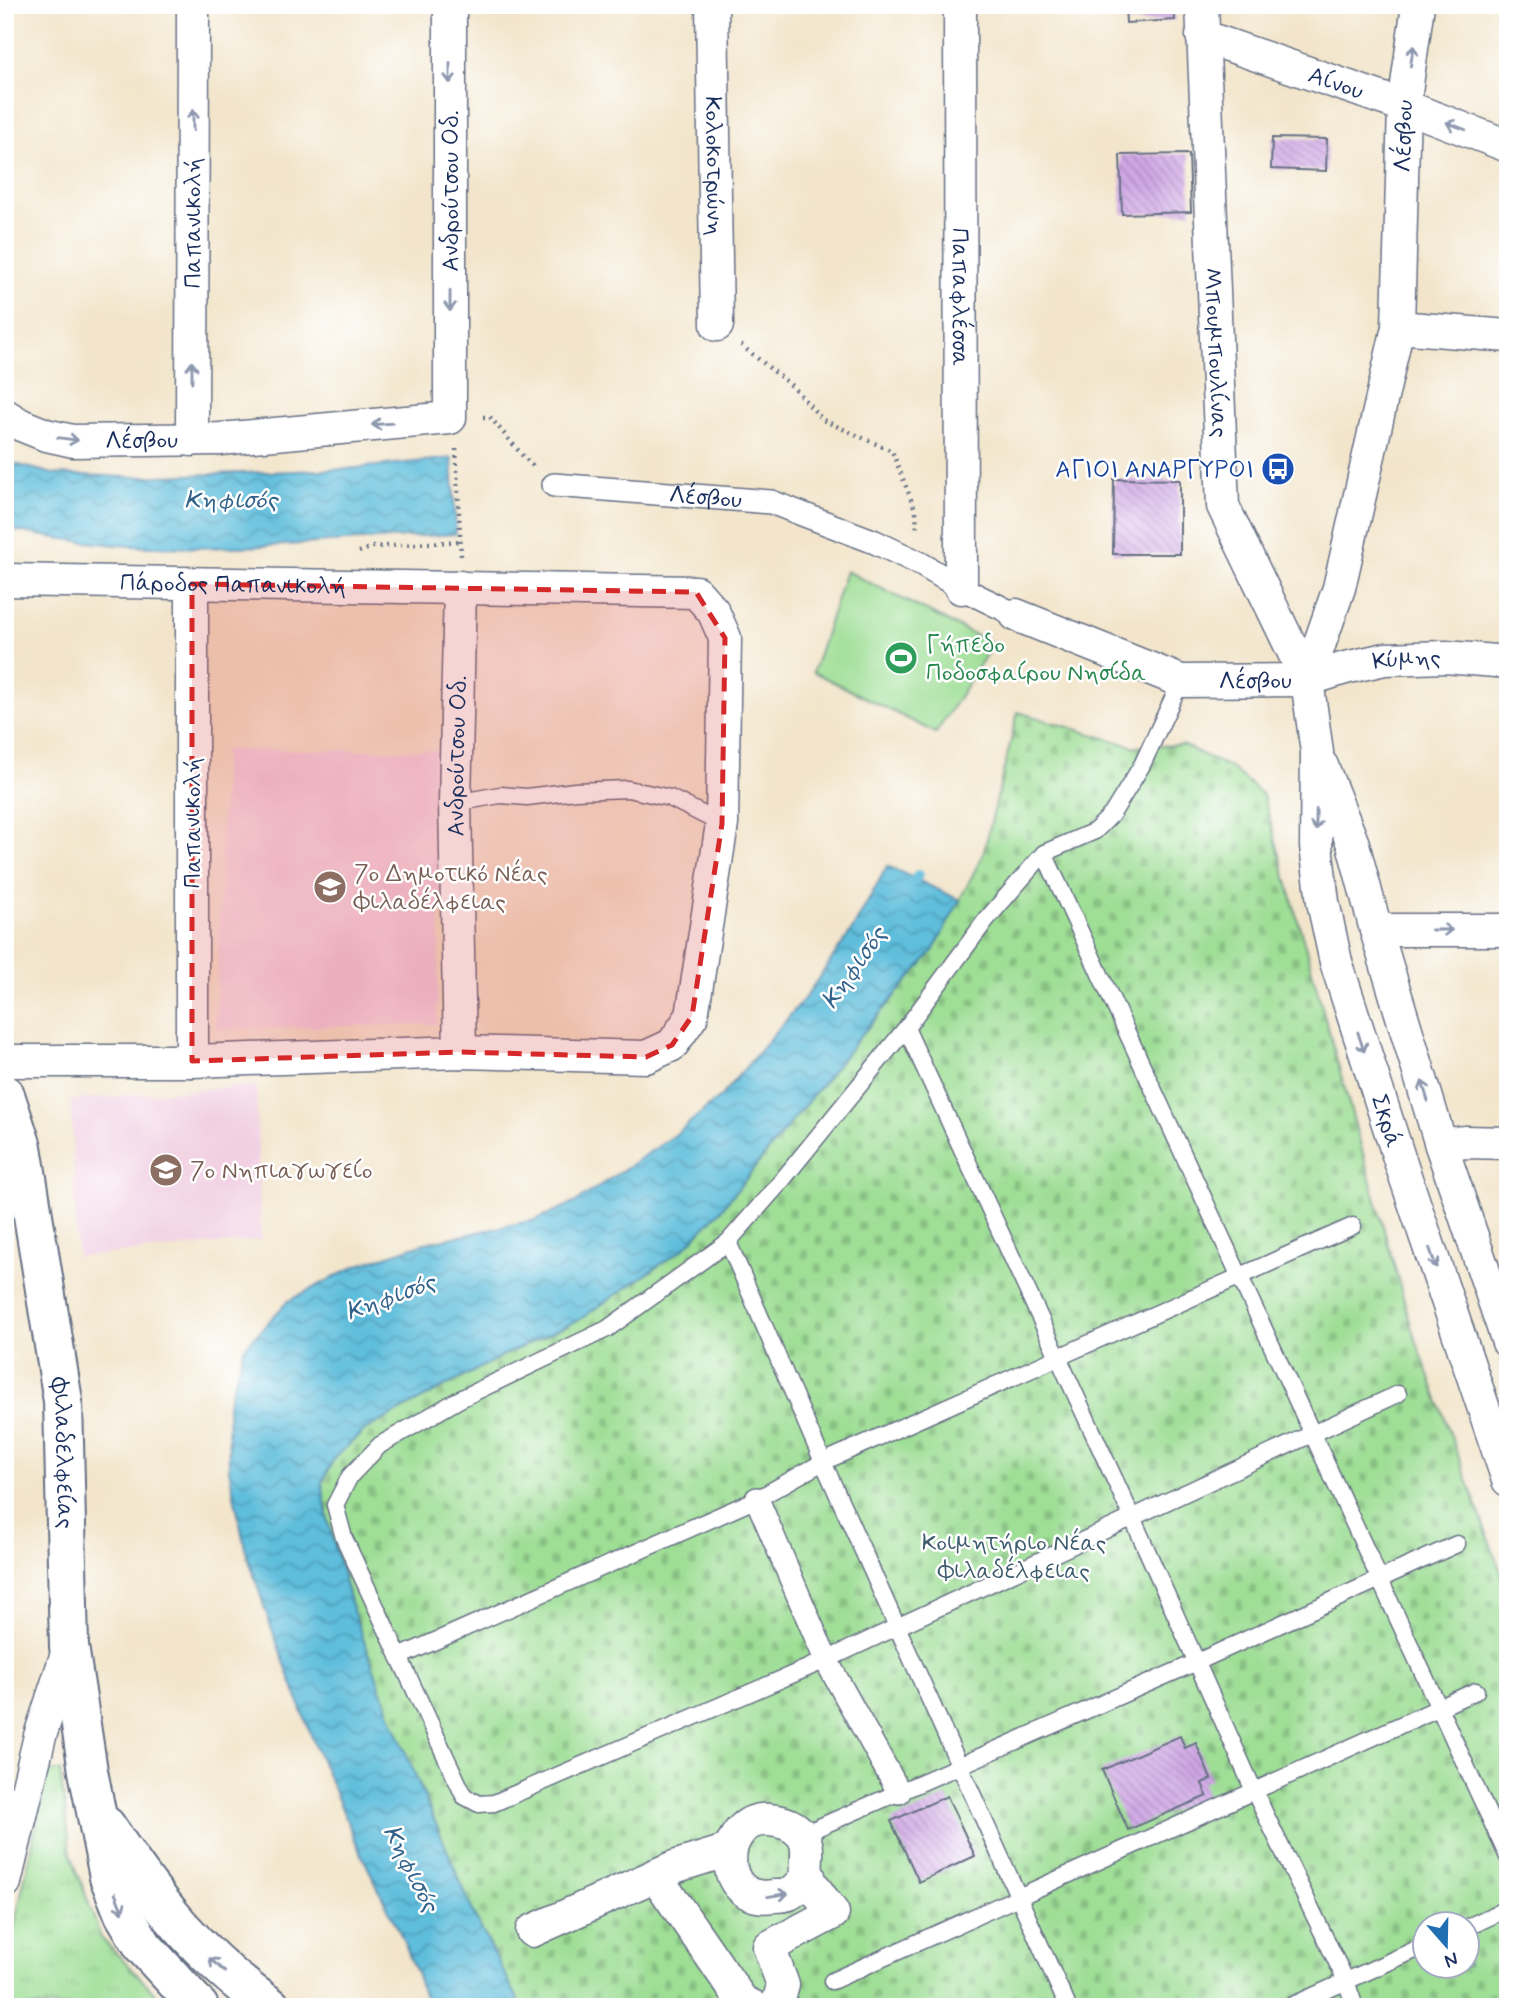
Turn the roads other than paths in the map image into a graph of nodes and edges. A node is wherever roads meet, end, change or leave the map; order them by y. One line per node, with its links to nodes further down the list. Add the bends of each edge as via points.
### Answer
1 (193, 5): 15 (street, Παπανικολή, one-way to 1)
2 (450, 5): 14 (street, Ανδρούτσου Οδ., one-way to 14)
3 (712, 5): 10 (street, Κολοκοτρώνη)
4 (960, 5): 20 (street, Παπαφλέσσα)
5 (1202, 5): 7 (street, Μπουμπουλίνας)
6 (1418, 5): 8 (street, Λέσβου, one-way to 6)
7 (1202, 36): 8 (street, Αίνου); 23 (street, Μπουμπουλίνας, via 1221,494 1227,516)
8 (1404, 106): 9 (street, Αίνου, one-way to 8); 11 (street, Λέσβου)
9 (1508, 146)
10 (717, 325)
11 (1398, 327): 12 (street); 23 (street, Λέσβου, via 1339,588)
12 (1508, 336)
13 (5, 415): 15 (street, Λέσβου, one-way to 15, via 46,435 73,441)
14 (450, 418): 15 (street, Λέσβου, one-way to 15)
15 (192, 440)
16 (554, 485): 20 (street, Λέσβου, via 771,502 875,542)
17 (5, 580): 18 (street, Πάροδος Παπανικολή)
18 (192, 584): 19 (street, Πάροδος Παπανικολή); 34 (street, Παπανικολή)
19 (460, 587): 26 (street, Ανδρούτσου Οδ.); 27 (street, Πάροδος Παπανικολή, via 696,592 713,611 724,638)
20 (961, 588): 21 (street, Λέσβου)
21 (1016, 615): 24 (street, Λέσβου)
22 (1508, 662): 23 (street, Κύμης, via 1385,659)
23 (1307, 680): 24 (street, Λέσβου); 25 (street, Σκρά)
24 (1181, 681): 28 (lane, via 1142,765 1112,814 1095,831)
25 (1317, 752): 29 (street, Σκρά, via 1353,844); 46 (street, Σκρά, one-way to 46, via 1315,846 1336,962)
26 (455, 803): 27 (lane, via 500,794 527,797 628,789 670,798); 32 (street, Ανδρούτσου Οδ.)
27 (722, 824): 32 (street, via 692,1016 672,1045 646,1057)
28 (1044, 853): 31 (lane, via 986,920); 40 (lane)
29 (1376, 930): 30 (street, one-way to 30); 37 (street, Σκρά, one-way to 29)
30 (1508, 930)
31 (906, 1028): 39 (lane); 42 (lane)
32 (460, 1052): 34 (street)
33 (5, 1061): 34 (street)
34 (192, 1061)
35 (5, 1095): 52 (main road, Φιλαδελφείας, via 22,1147 62,1401)
36 (1508, 1143): 37 (street)
37 (1441, 1145): 41 (street, Σκρά)
38 (1353, 1226): 40 (lane)
39 (728, 1242): 45 (lane); 53 (lane, via 607,1329 460,1399 380,1445 350,1476 335,1504 338,1516)
40 (1240, 1277): 42 (lane); 44 (lane)
41 (1508, 1342)
42 (1058, 1358): 45 (lane); 48 (lane)
43 (1398, 1395): 44 (lane)
44 (1312, 1433): 48 (lane); 50 (lane)
45 (823, 1462): 47 (lane); 51 (lane)
46 (1508, 1480)
47 (757, 1499): 53 (lane); 54 (street)
48 (1132, 1517): 51 (lane); 55 (lane)
49 (1457, 1544): 50 (lane)
50 (1379, 1578): 55 (lane); 57 (lane)
51 (897, 1625): 54 (lane); 58 (lane)
52 (69, 1646): 61 (main road, Φιλαδελφείας); 67 (street, via 40,1736)
53 (399, 1657): 54 (lane, via 464,1797 479,1804 494,1803)
54 (826, 1660): 60 (street)
55 (1198, 1662): 58 (lane); 59 (lane)
56 (1476, 1691): 57 (lane)
57 (1438, 1707): 59 (lane); 64 (lane)
58 (959, 1765): 60 (lane); 68 (lane)
59 (1254, 1791): 68 (lane); 74 (lane)
60 (899, 1792): 62 (lane)
61 (98, 1813): 75 (main road, Φιλαδελφείας, one-way to 75, via 109,1877 124,1914 143,1946); 76 (main road, Φιλαδελφείας, one-way to 61, via 189,1938 162,1907)
62 (801, 1835): 63 (street, via 784,1821 761,1819 740,1830); 66 (street, via 809,1853)
63 (729, 1850): 65 (street); 66 (street, one-way to 66, via 730,1871 741,1888 759,1898 789,1894)
64 (1508, 1857)
65 (655, 1875): 71 (street); 77 (street, via 742,2001)
66 (809, 1876): 78 (street, via 833,1913 769,1947 783,1985)
67 (5, 1882)
68 (1018, 1897): 73 (lane); 79 (lane)
69 (1508, 1908): 70 (lane)
70 (1482, 1920)
71 (532, 1931)
72 (1412, 1951): 74 (lane)
73 (832, 1981)
74 (1346, 1981): 80 (lane); 81 (lane)
75 (199, 2007)
76 (271, 2007)
77 (754, 2007)
78 (777, 2007)
79 (1068, 2007)
80 (1289, 2007)
81 (1355, 2007)

